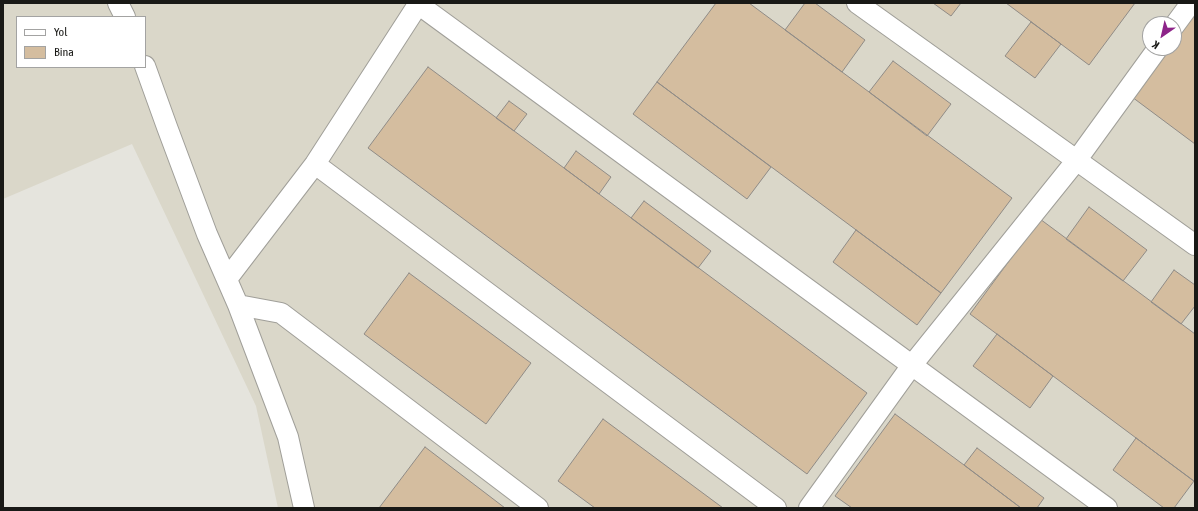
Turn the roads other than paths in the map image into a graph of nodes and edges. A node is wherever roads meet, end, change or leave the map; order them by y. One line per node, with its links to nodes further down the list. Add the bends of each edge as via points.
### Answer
1 (118, 3): 5 (street)
2 (857, 3): 9 (street)
3 (1191, 3): 6 (street)
4 (419, 4): 10 (street); 14 (street)
5 (124, 16)
6 (1181, 16)
7 (1152, 56): 9 (street)
8 (146, 68): 12 (street)
9 (1076, 161): 11 (street); 14 (street)
10 (314, 164): 12 (street); 17 (street)
11 (1195, 245)
12 (226, 279): 13 (street)
13 (238, 306): 15 (street, via 288,437); 16 (street, via 281,313)
14 (912, 366): 18 (street); 19 (street)
15 (304, 508)
16 (538, 508)
17 (776, 508)
18 (809, 508)
19 (1107, 508)

